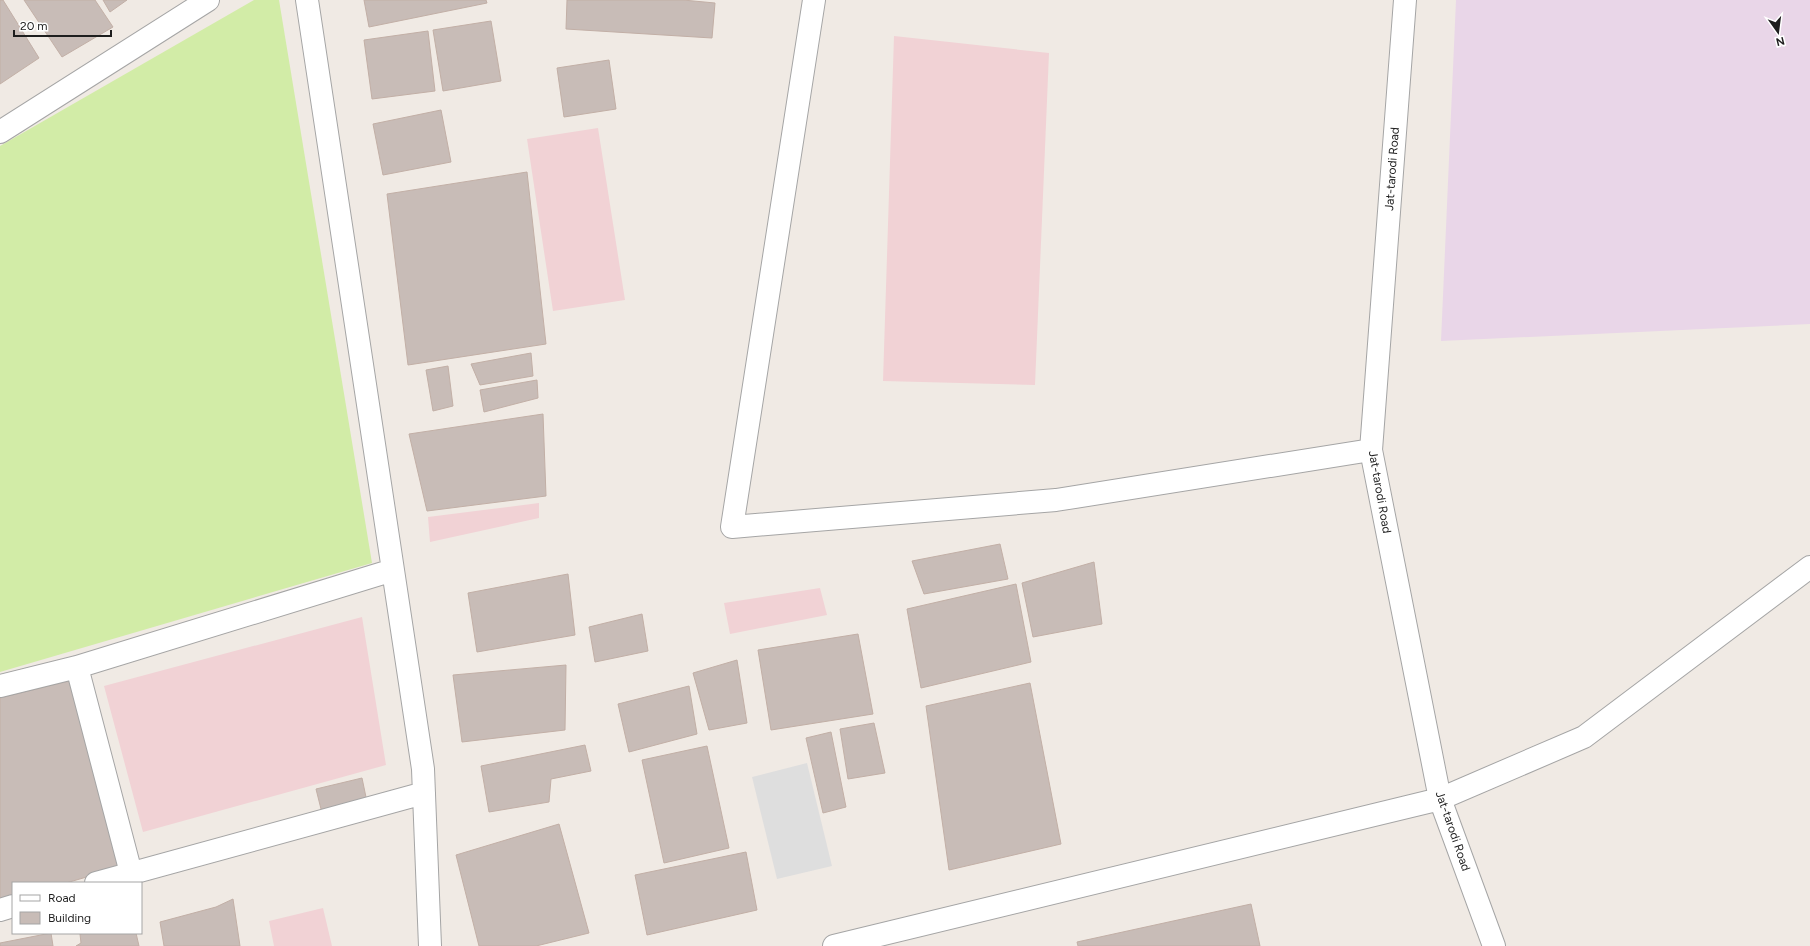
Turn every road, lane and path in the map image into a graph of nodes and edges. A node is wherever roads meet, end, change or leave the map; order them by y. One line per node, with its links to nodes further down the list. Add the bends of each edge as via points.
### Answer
1 (208, 0): 5 (street)
2 (307, 0): 8 (street)
3 (814, 0): 6 (street, via 732,527 1056,500)
4 (1405, 0): 6 (street, Jat-tarodi Road)
5 (0, 132)
6 (1371, 450): 12 (street, Jat-tarodi Road)
7 (1810, 567): 12 (street, via 1584,737)
8 (393, 570): 9 (street); 11 (street, via 423,769)
9 (77, 667): 10 (street); 13 (street)
10 (0, 686)
11 (424, 793): 13 (street); 17 (street)
12 (1440, 799): 18 (street); 19 (street, Jat-tarodi Road)
13 (131, 873): 14 (street)
14 (100, 882)
15 (12, 906): 16 (street)
16 (0, 910)
17 (430, 946)
18 (834, 946)
19 (1494, 946)

